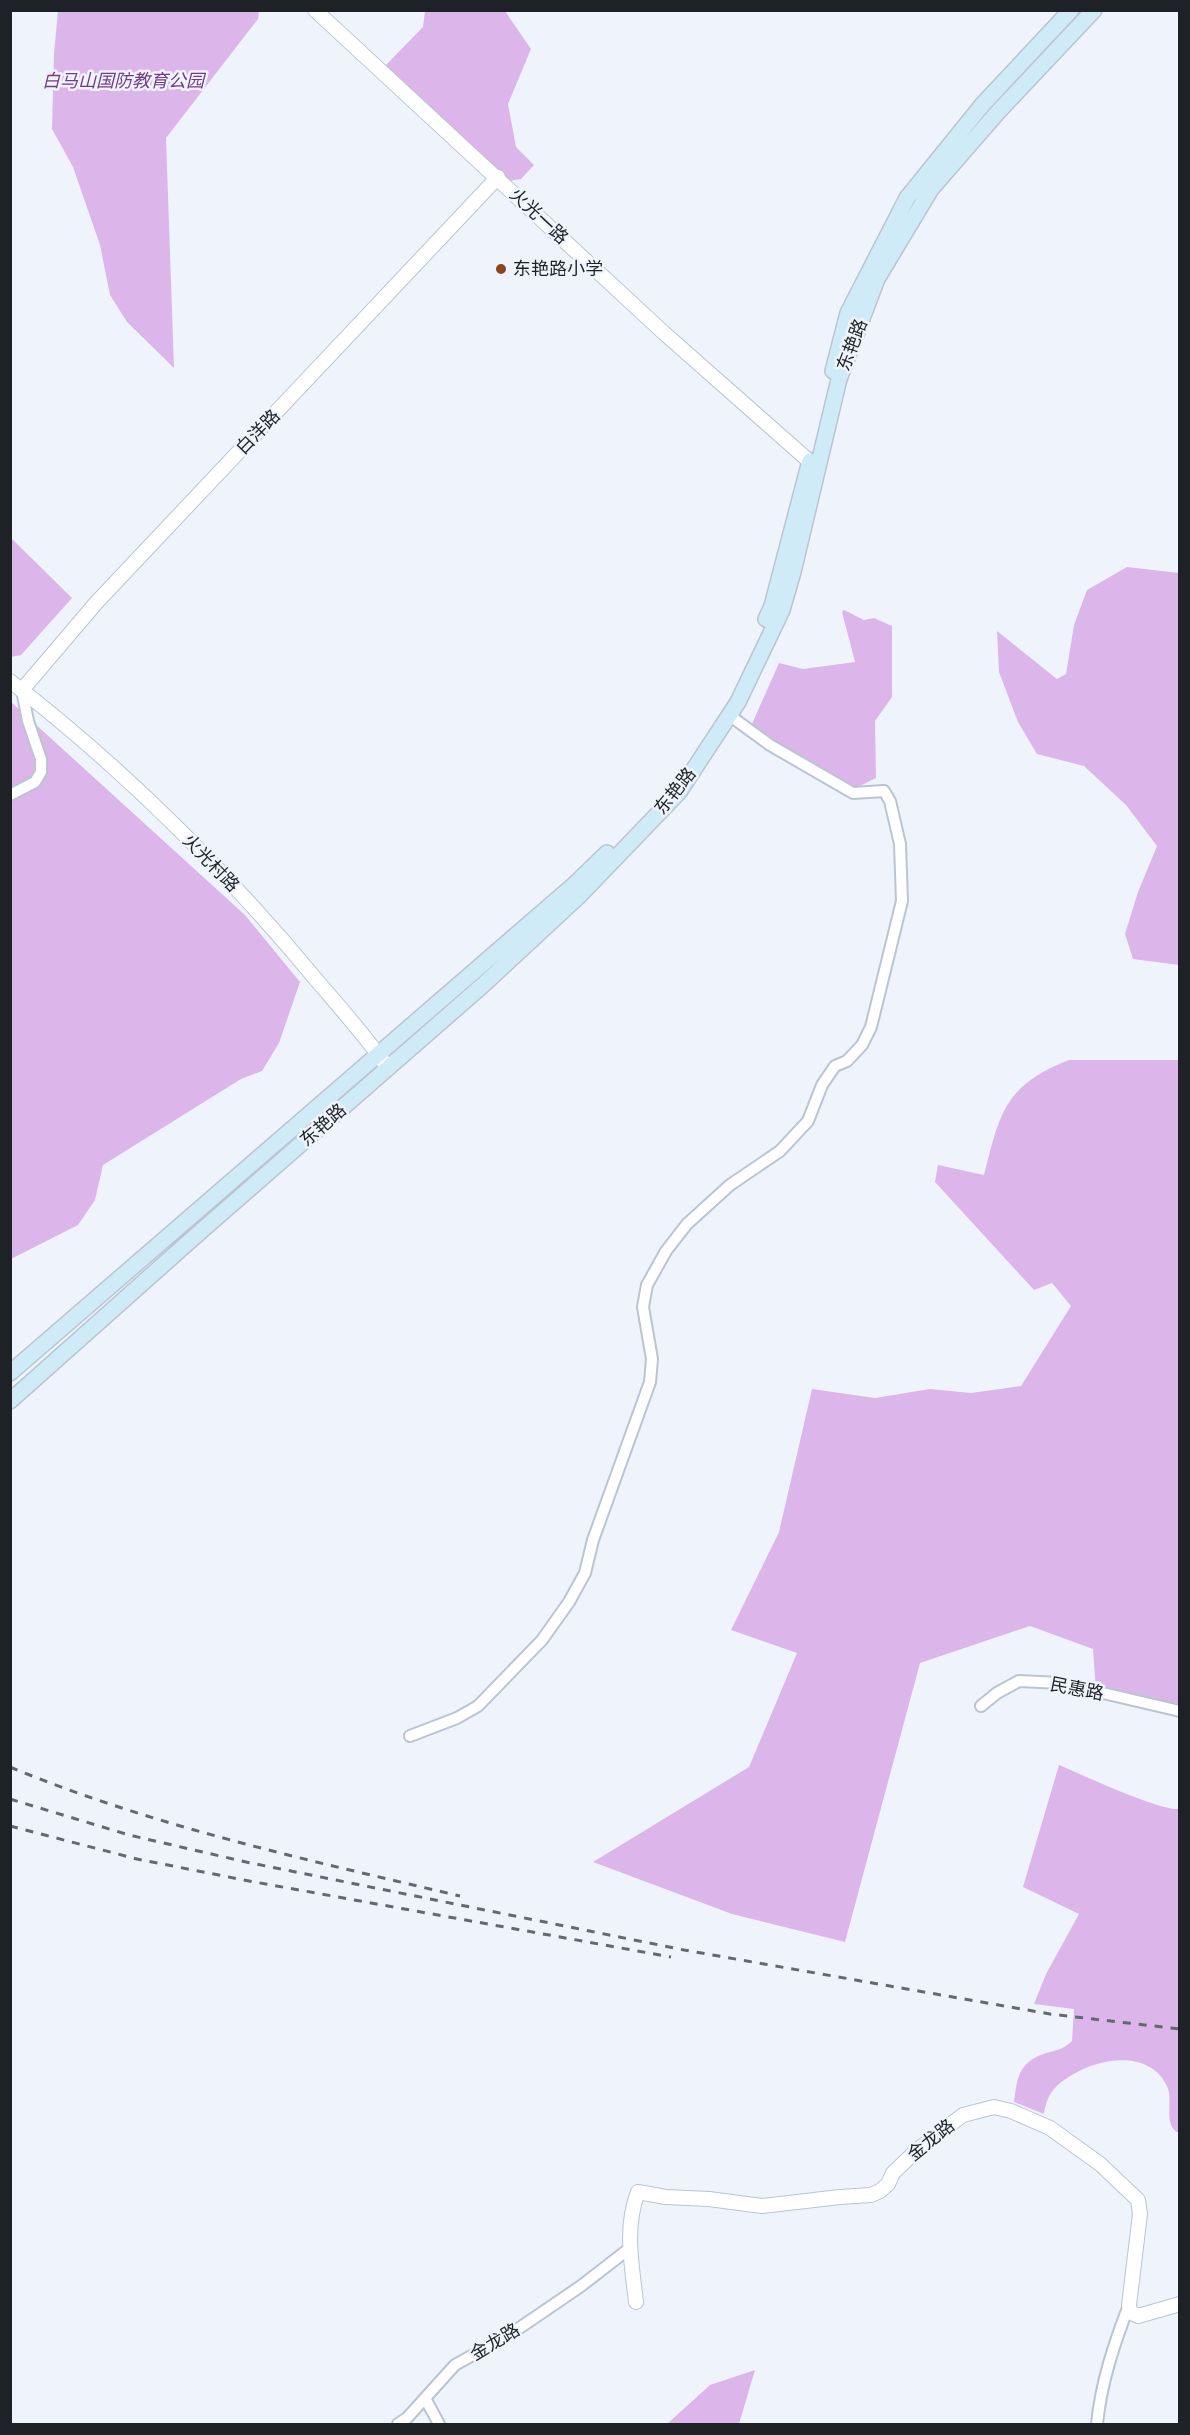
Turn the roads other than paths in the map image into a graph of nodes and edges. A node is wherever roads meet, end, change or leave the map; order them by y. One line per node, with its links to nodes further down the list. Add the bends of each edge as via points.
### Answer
1 (315, 10): 4 (street, 火光一路)
2 (1071, 10): 5 (main road, 东艳路, via 983,104 907,198 848,313)
3 (1094, 10): 5 (main road, 东艳路, via 931,189 877,279 839,379)
4 (498, 177): 5 (street, 火光一路, via 672,341); 7 (street, 白洋路, via 96,603)
5 (814, 465): 8 (main road, 东艳路, via 782,610); 10 (main road, 东艳路, via 772,606 730,696 670,789 575,885)
6 (10, 681): 7 (street, 火光村路)
7 (22, 690): 9 (street, via 41,772 35,782); 10 (street, 火光村路, via 135,786 211,862 277,932)
8 (729, 715): 11 (main road, 东艳路, via 679,792 579,896); 16 (street, via 770,745 854,793 884,790 890,801 900,844 902,901 871,1027 862,1045 847,1061 835,1066 822,1085 808,1121 780,1151 730,1185 687,1224 647,1285 643,1307 652,1359 650,1382 593,1540 585,1573 569,1602 542,1640 478,1706)
9 (10, 795)
10 (378, 1054): 11 (street, 火光村路); 12 (main road, 东艳路)
11 (388, 1068): 13 (main road, 东艳路)
12 (10, 1373)
13 (10, 1401)
14 (981, 1706): 15 (street, 民惠路, via 1019,1681 1060,1683)
15 (1179, 1711)
16 (410, 1736)
17 (630, 2248): 18 (street, 金龙路); 20 (street, 金龙路, via 630,2223 638,2192 762,2206 871,2195 888,2184 893,2173 917,2150 963,2115 994,2107 1011,2110 1050,2128 1100,2164 1138,2200 1140,2214); 21 (street, 金龙路, via 521,2327 455,2365)
18 (636, 2302)
19 (1179, 2304): 20 (street, via 1138,2316 1130,2312)
20 (1129, 2305): 24 (street, via 1115,2343)
21 (426, 2398): 22 (street, 金龙路); 23 (street)
22 (398, 2424)
23 (439, 2424)
24 (1097, 2424)

